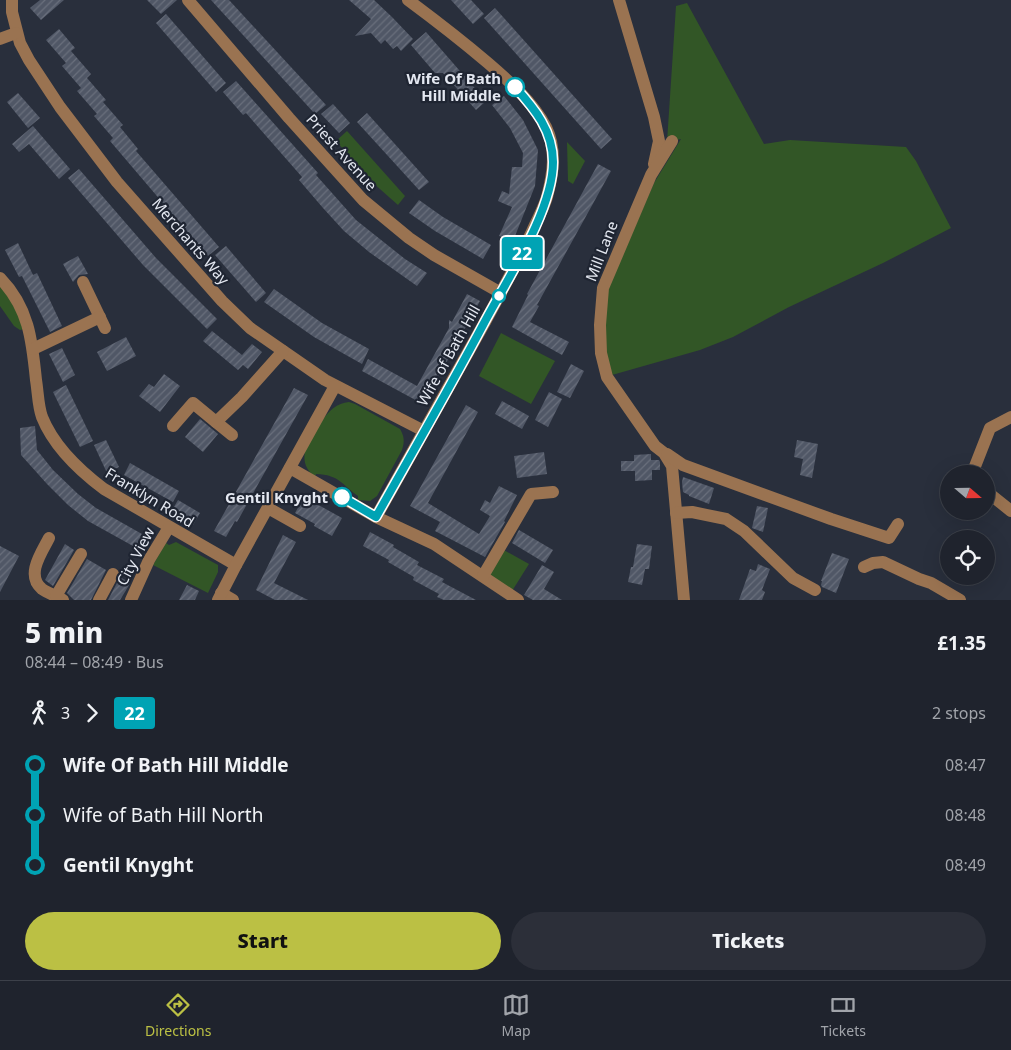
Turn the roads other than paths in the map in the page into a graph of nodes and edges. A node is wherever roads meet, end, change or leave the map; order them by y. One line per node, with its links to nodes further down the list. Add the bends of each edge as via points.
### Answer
1 (12, 0): 5 (street, Merchants Way)
2 (188, 0): 11 (street, Priest Avenue, via 363,200 434,255)
3 (408, 0): 11 (street, Wife of Bath Hill, via 515,87 537,113 549,137 553,163 546,200)
4 (619, 0): 8 (street, via 659,141)
5 (16, 33): 6 (street); 13 (street, Merchants Way, via 54,99 117,182 222,301 250,328)
6 (0, 39)
7 (672, 141): 8 (street, Mill Lane)
8 (651, 175): 20 (street, Mill Lane, via 603,288 600,340 607,377 655,446)
9 (0, 278): 12 (street, Franklyn Road, via 23,310)
10 (83, 282): 12 (street, via 103,322)
11 (501, 293): 18 (street, Wife of Bath Hill)
12 (33, 349): 31 (street, Franklyn Road, via 42,415 49,432 89,478)
13 (283, 351): 14 (street, Merchants Way); 16 (street)
14 (335, 386): 18 (street, Merchants Way); 22 (street)
15 (1011, 417): 21 (street, via 990,428)
16 (216, 422): 17 (street, via 193,403); 19 (street)
17 (173, 426)
18 (424, 431): 28 (street, Wife of Bath Hill)
19 (232, 435)
20 (664, 453): 27 (street, Mill Lane, via 672,466); 29 (street, Mill Lane, via 683,466 888,538)
21 (976, 465)
22 (290, 468): 25 (street); 28 (street)
23 (553, 492): 37 (street, via 531,494)
24 (995, 498): 26 (street)
25 (268, 508): 30 (street); 34 (street)
26 (1011, 511)
27 (676, 513): 38 (street, via 692,512 726,518 793,578); 45 (street, Mill Lane)
28 (376, 517): 37 (street, via 434,544)
29 (898, 524)
30 (300, 526)
31 (169, 527): 34 (street, Franklyn Road); 42 (street, City View, via 149,560)
32 (44, 541): 40 (street, via 34,574 41,588)
33 (81, 554): 40 (street)
34 (236, 565): 39 (street)
35 (864, 568): 46 (street, via 883,562)
36 (114, 574): 41 (street)
37 (483, 576): 44 (street)
38 (815, 590)
39 (220, 597): 43 (street)
40 (60, 598)
41 (99, 600)
42 (131, 600)
43 (233, 600)
44 (518, 600)
45 (684, 600)
46 (960, 600)

